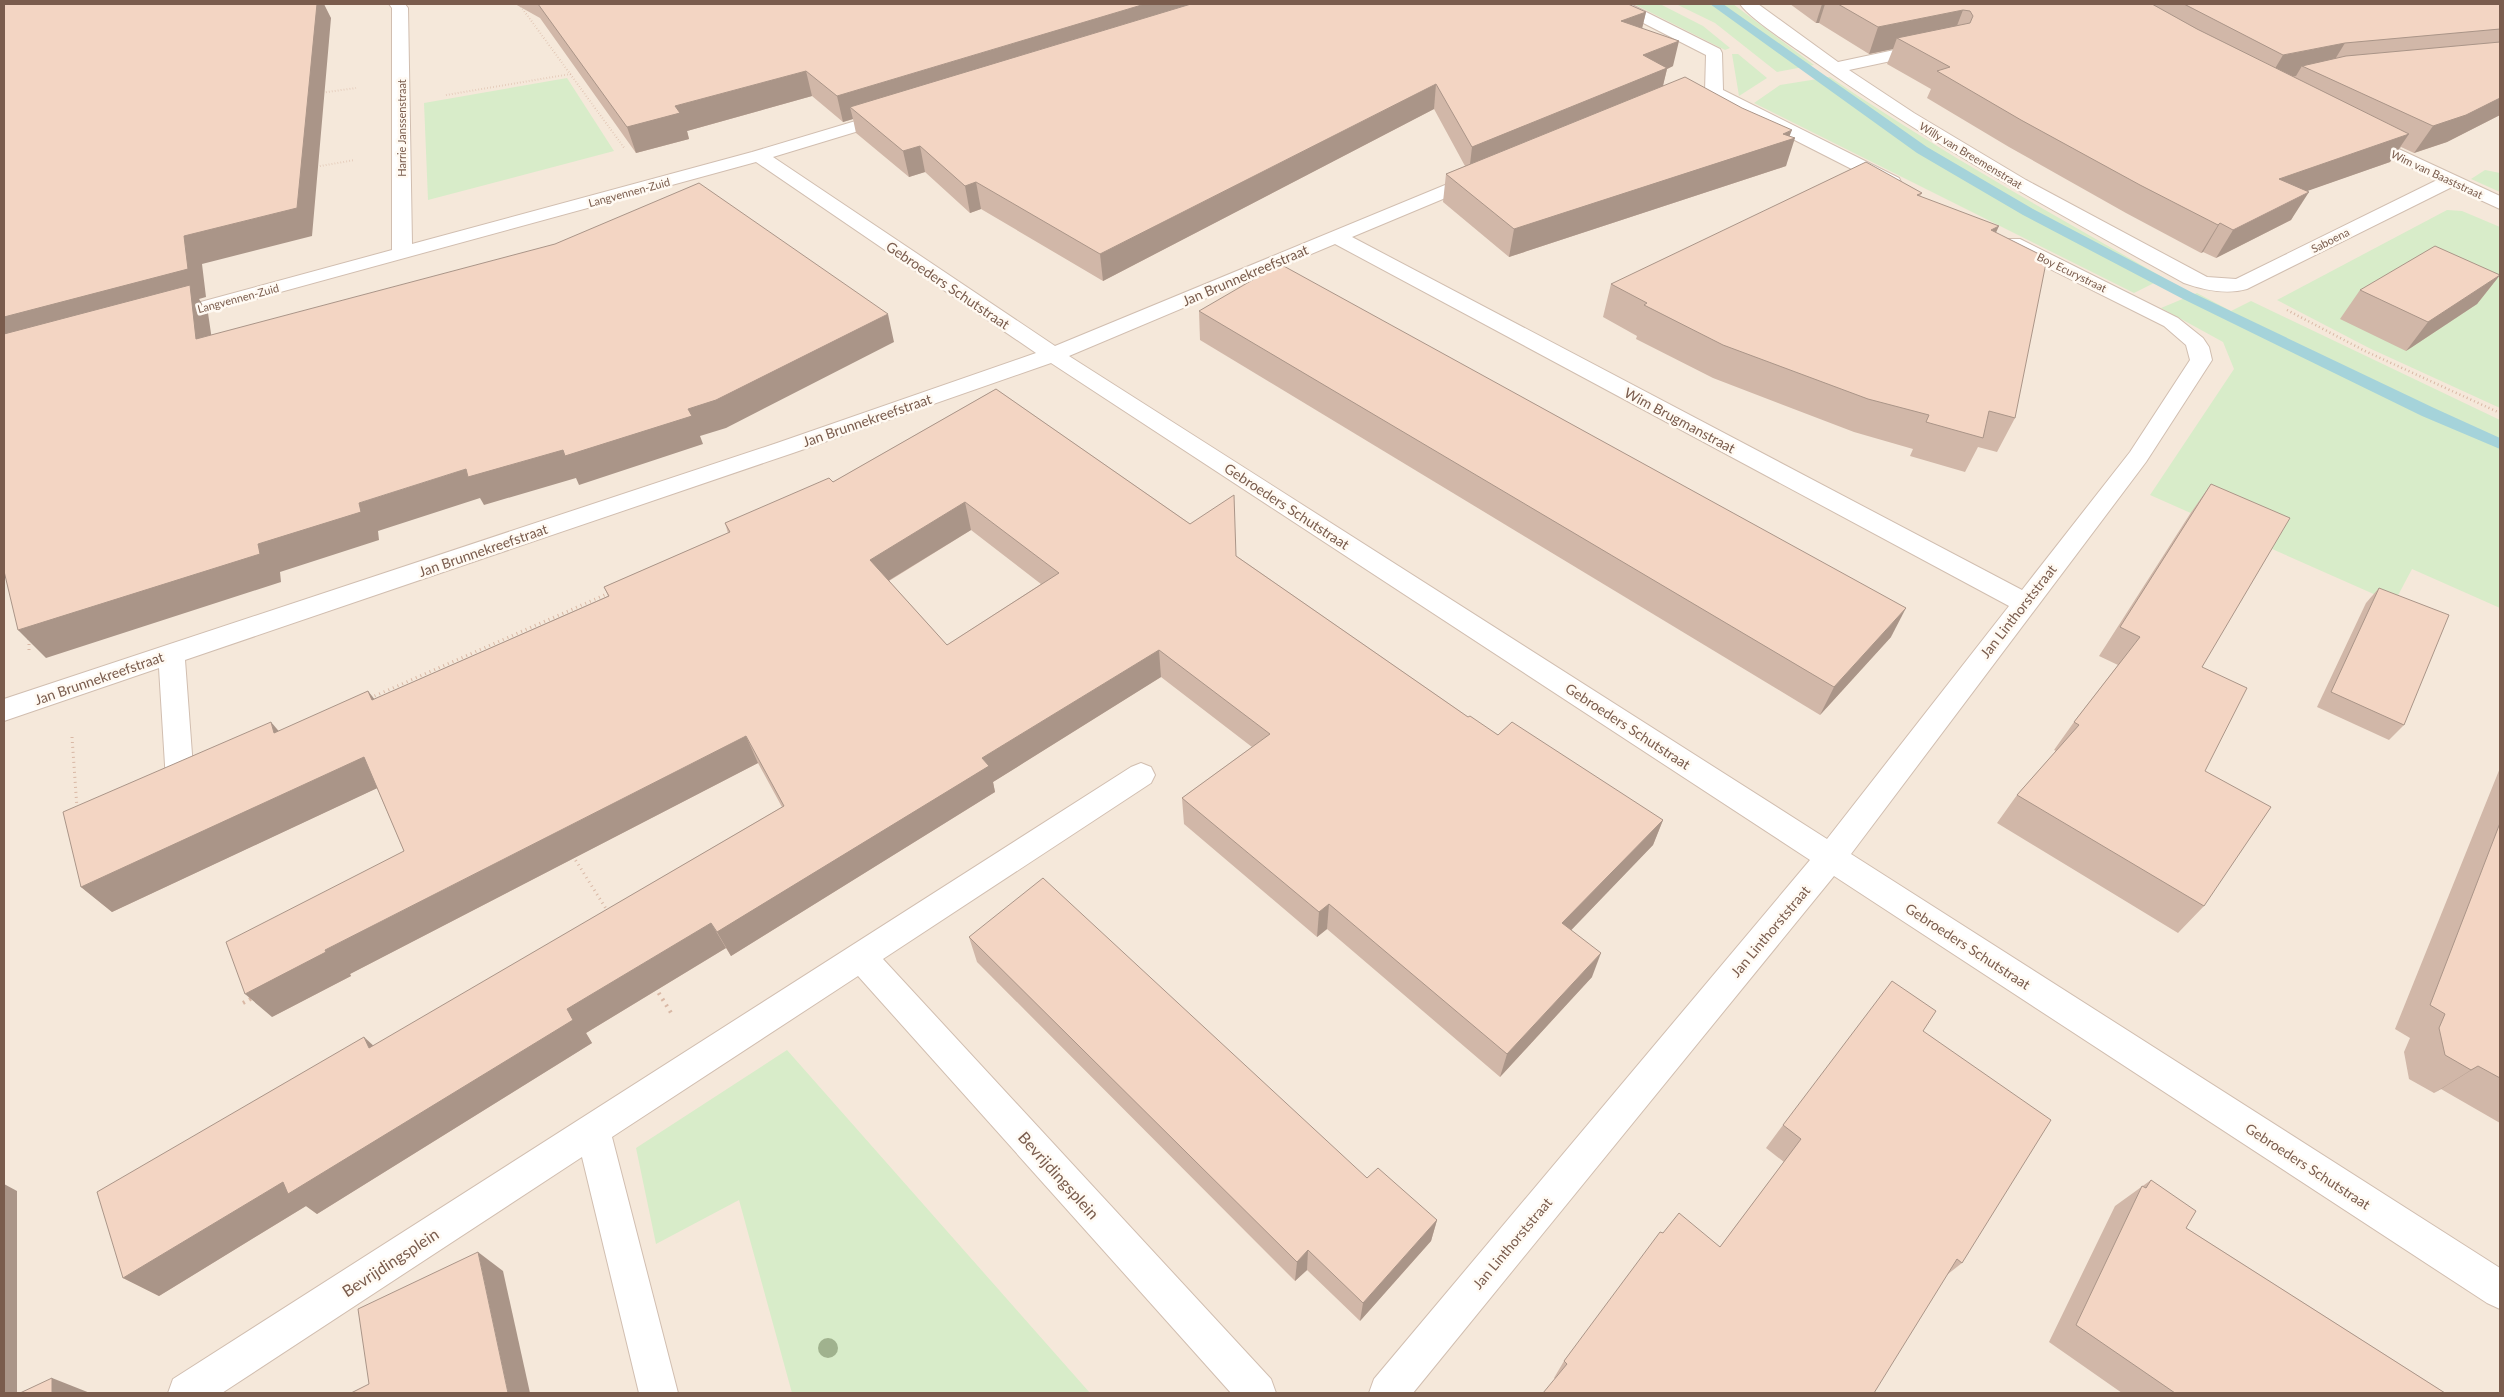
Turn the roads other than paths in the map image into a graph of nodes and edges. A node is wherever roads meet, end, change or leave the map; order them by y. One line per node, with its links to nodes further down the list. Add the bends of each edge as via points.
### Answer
1 (1618, 4): 11 (street, via 1714,53 1705,93)
2 (1748, 4): 5 (street, Willy van Breemenstraat)
3 (405, 5): 15 (street, Harrie Janssenstraat, via 401,81)
4 (1943, 45): 5 (street)
5 (1836, 68): 16 (street, Willy van Breemenstraat, via 1976,160)
6 (910, 110): 8 (street, Langvennen-Zuid)
7 (2344, 129): 10 (street, Wim van Baaststraat)
8 (759, 156): 15 (street, Langvennen-Zuid); 18 (street, Gebroeders Schutstraat)
9 (1502, 168): 14 (street, Jan Brunnekreefstraat)
10 (2449, 180): 12 (street, Wim van Baaststraat); 16 (street, Saboena, via 2240,286)
11 (1906, 190)
12 (2500, 203)
13 (1995, 234): 19 (street, Boy Ecurystraat, via 2172,322 2192,336 2201,350 2201,360)
14 (1336, 237): 18 (street, Jan Brunnekreefstraat); 20 (street, Wim Brugmanstraat)
15 (402, 254): 17 (street, Langvennen-Zuid)
16 (2207, 285)
17 (145, 322)
18 (1053, 355): 21 (street, Jan Brunnekreefstraat); 25 (street, Gebroeders Schutstraat)
19 (2138, 457): 20 (street, Jan Linthorststraat)
20 (2024, 603): 25 (street, Jan Linthorststraat)
21 (171, 654): 22 (street, Jan Brunnekreefstraat); 24 (street)
22 (4, 710)
23 (1141, 775): 26 (street, Bevrijdingsplein)
24 (180, 781)
25 (1831, 857): 28 (street, Gebroeders Schutstraat); 32 (street, Jan Linthorststraat)
26 (861, 957): 27 (street, Bevrijdingsplein); 31 (street, Bevrijdingsplein)
27 (593, 1130): 29 (street, Bevrijdingsplein); 30 (street)
28 (2500, 1290)
29 (187, 1393)
30 (659, 1393)
31 (1257, 1393)
32 (1388, 1393)

